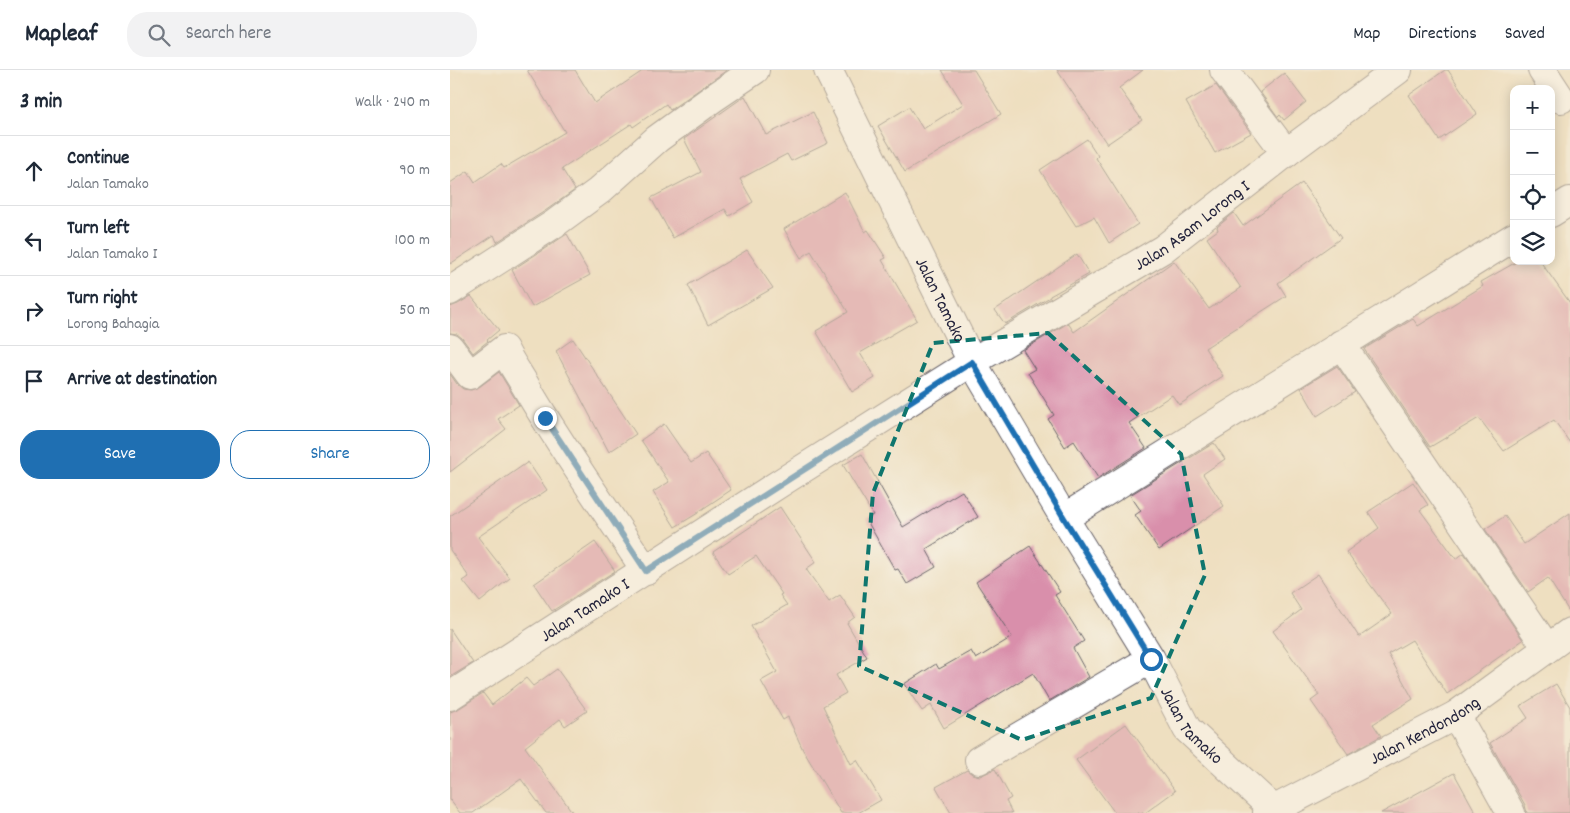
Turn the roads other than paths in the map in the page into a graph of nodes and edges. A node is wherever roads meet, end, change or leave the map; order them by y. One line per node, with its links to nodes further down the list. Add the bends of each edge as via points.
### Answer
1 (755, 70): 11 (street, via 657,139 554,224)
2 (828, 70): 14 (street, Jalan Tamako)
3 (1224, 70): 7 (street)
4 (1398, 70): 7 (street, Jalan Asam Lorong I)
5 (1542, 70): 6 (street)
6 (1561, 99)
7 (1286, 153): 14 (street, Jalan Asam Lorong I, via 1163,249)
8 (1570, 201): 9 (street)
9 (1555, 210)
10 (1510, 240): 12 (street)
11 (450, 291)
12 (1341, 344): 15 (street); 18 (street)
13 (450, 348): 16 (street, via 470,375 504,349 545,418)
14 (972, 362): 15 (street, Jalan Tamako); 16 (street, Jalan Tamako I)
15 (1064, 518): 19 (street, Jalan Tamako)
16 (646, 571): 20 (street, Jalan Tamako I)
17 (1570, 632): 18 (street, Jalan Kendondong)
18 (1547, 648): 21 (street, Jalan Kendondong)
19 (1151, 659): 22 (street); 23 (street, Jalan Tamako, via 1187,729)
20 (450, 696)
21 (1456, 714): 23 (street, Jalan Kendondong); 24 (street)
22 (979, 760)
23 (1272, 812)
24 (1511, 813)

